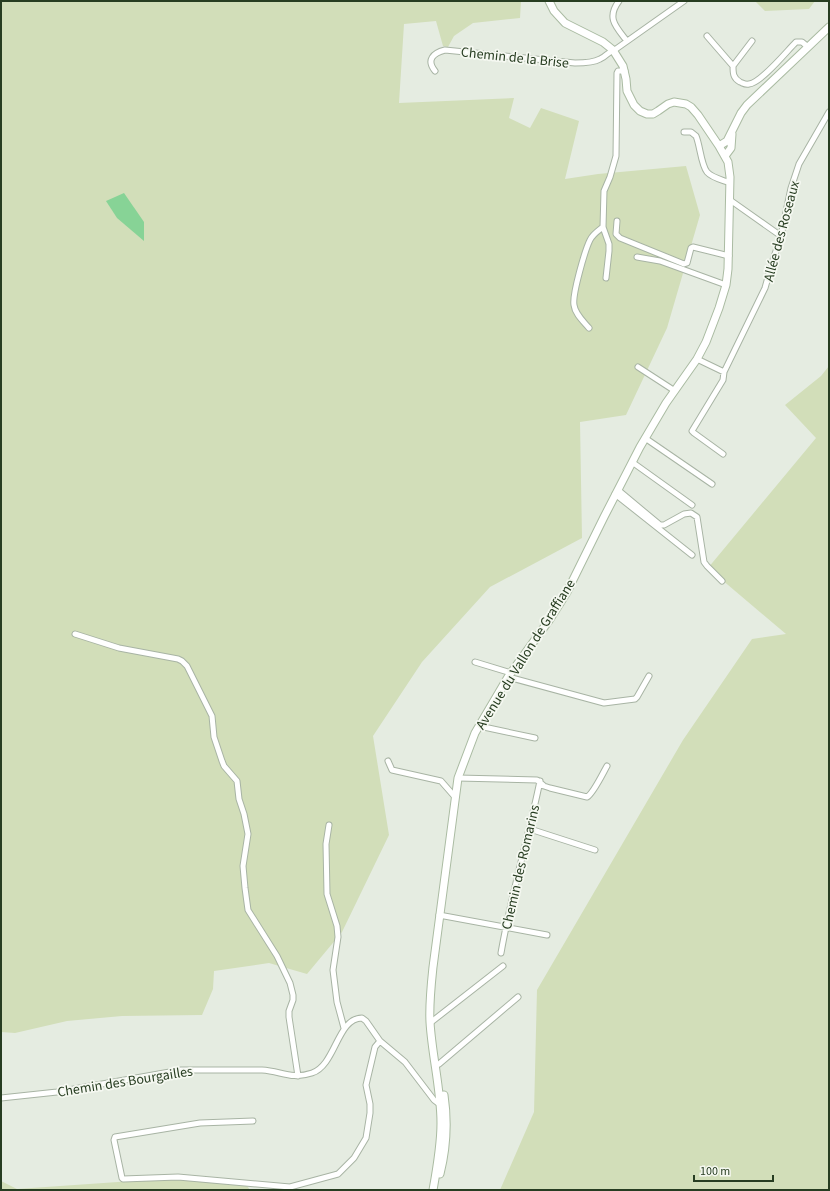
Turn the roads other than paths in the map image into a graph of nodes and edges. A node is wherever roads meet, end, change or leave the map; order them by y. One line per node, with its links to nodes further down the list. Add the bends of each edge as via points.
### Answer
1 (549, 1): 9 (street, via 565,23 603,42)
2 (619, 1): 6 (street, via 613,10 613,20)
3 (684, 1): 6 (street)
4 (829, 28): 8 (street)
5 (707, 36): 10 (street)
6 (627, 41): 9 (street)
7 (752, 41): 10 (street)
8 (808, 47): 10 (street, via 802,42 796,42 759,80 750,84 736,80); 14 (street, via 748,105)
9 (613, 50): 11 (street, Chemin de la Brise, via 596,61 579,63 445,50 433,56 431,67); 12 (street, Avenue du Vallon de Graffiane)
10 (733, 66)
11 (435, 71)
12 (624, 71): 16 (street, Avenue du Vallon de Graffiane, via 627,92 640,111 653,114 674,102 686,104 698,115); 21 (street, via 616,73 616,156 604,192)
13 (829, 112): 22 (street, Allée des Roseaux, via 799,164)
14 (733, 129): 16 (street, via 727,141); 17 (street, via 731,148)
15 (684, 132): 18 (street, via 691,132 696,136 707,172)
16 (719, 146): 17 (street, Avenue du Vallon de Graffiane)
17 (725, 156): 18 (street, Avenue du Vallon de Graffiane)
18 (730, 182): 19 (street, Avenue du Vallon de Graffiane)
19 (730, 200): 22 (street); 23 (street, Avenue du Vallon de Graffiane)
20 (617, 221): 23 (street, via 616,234 620,238 684,264 693,247)
21 (603, 227): 25 (street, via 609,244); 27 (street, via 590,241 574,292 576,312)
22 (781, 236): 30 (street, Allée des Roseaux, via 765,288)
23 (729, 256): 26 (street, Avenue du Vallon de Graffiane)
24 (637, 257): 26 (street, via 660,261)
25 (606, 278)
26 (726, 285): 28 (street, Avenue du Vallon de Graffiane, via 715,321)
27 (589, 328)
28 (697, 359): 30 (street); 31 (street, Avenue du Vallon de Graffiane)
29 (638, 367): 31 (street)
30 (724, 372): 33 (street, Allée des Roseaux, via 723,380 692,431)
31 (675, 391): 32 (street, Avenue du Vallon de Graffiane)
32 (645, 438): 34 (street, Avenue du Vallon de Graffiane); 35 (street)
33 (723, 454)
34 (632, 462): 36 (street, Avenue du Vallon de Graffiane); 37 (street)
35 (712, 484)
36 (616, 492): 38 (street); 39 (street, via 660,525 684,514 691,513 697,517 704,562); 42 (street, Avenue du Vallon de Graffiane, via 567,592)
37 (692, 505)
38 (692, 555)
39 (722, 581)
40 (75, 634): 64 (street, via 119,648 178,659 187,666 212,716 214,737 224,766 237,781 248,834 243,866 248,910 277,956 292,988 289,1016)
41 (475, 662): 42 (street)
42 (509, 675): 43 (street, via 604,703 635,699); 44 (street, Avenue du Vallon de Graffiane)
43 (649, 676)
44 (479, 726): 45 (street); 48 (street, Avenue du Vallon de Graffiane)
45 (535, 738)
46 (388, 761): 50 (street, via 392,770 441,781)
47 (607, 766): 49 (street, Chemin des Romarins, via 593,792 587,797 544,786)
48 (458, 778): 49 (street, Chemin des Romarins); 50 (street, Avenue du Vallon de Graffiane)
49 (540, 781): 52 (street, Chemin des Romarins)
50 (455, 797): 54 (street, Avenue du Vallon de Graffiane)
51 (329, 825): 61 (street, via 326,844 328,894 338,926 333,970)
52 (530, 829): 53 (street); 55 (street, Chemin des Romarins)
53 (595, 850)
54 (440, 915): 55 (street); 60 (street, Avenue du Vallon de Graffiane, via 430,991)
55 (506, 926): 56 (street); 57 (street, Chemin des Romarins)
56 (547, 935)
57 (501, 953)
58 (503, 966): 60 (street)
59 (518, 998): 63 (street)
60 (430, 1023): 63 (street, Avenue du Vallon de Graffiane)
61 (344, 1028): 62 (street, via 354,1019 362,1018); 64 (street, Chemin des Bourgailles, via 322,1066 314,1072)
62 (380, 1041): 66 (street, via 401,1058 434,1100); 67 (street, via 375,1048 366,1085 370,1104 366,1138 354,1158 338,1174 290,1187 178,1177 122,1179 115,1137 200,1123)
63 (436, 1065): 66 (street, Avenue du Vallon de Graffiane)
64 (298, 1076): 65 (street, Chemin des Bourgailles, via 271,1070 181,1070 57,1092)
65 (1, 1098)
66 (443, 1104): 68 (street, Avenue du Vallon de Graffiane, via 440,1146); 69 (street, Avenue du Vallon de Graffiane, via 447,1126 446,1146)
67 (253, 1121)
68 (432, 1190)
69 (437, 1190)

